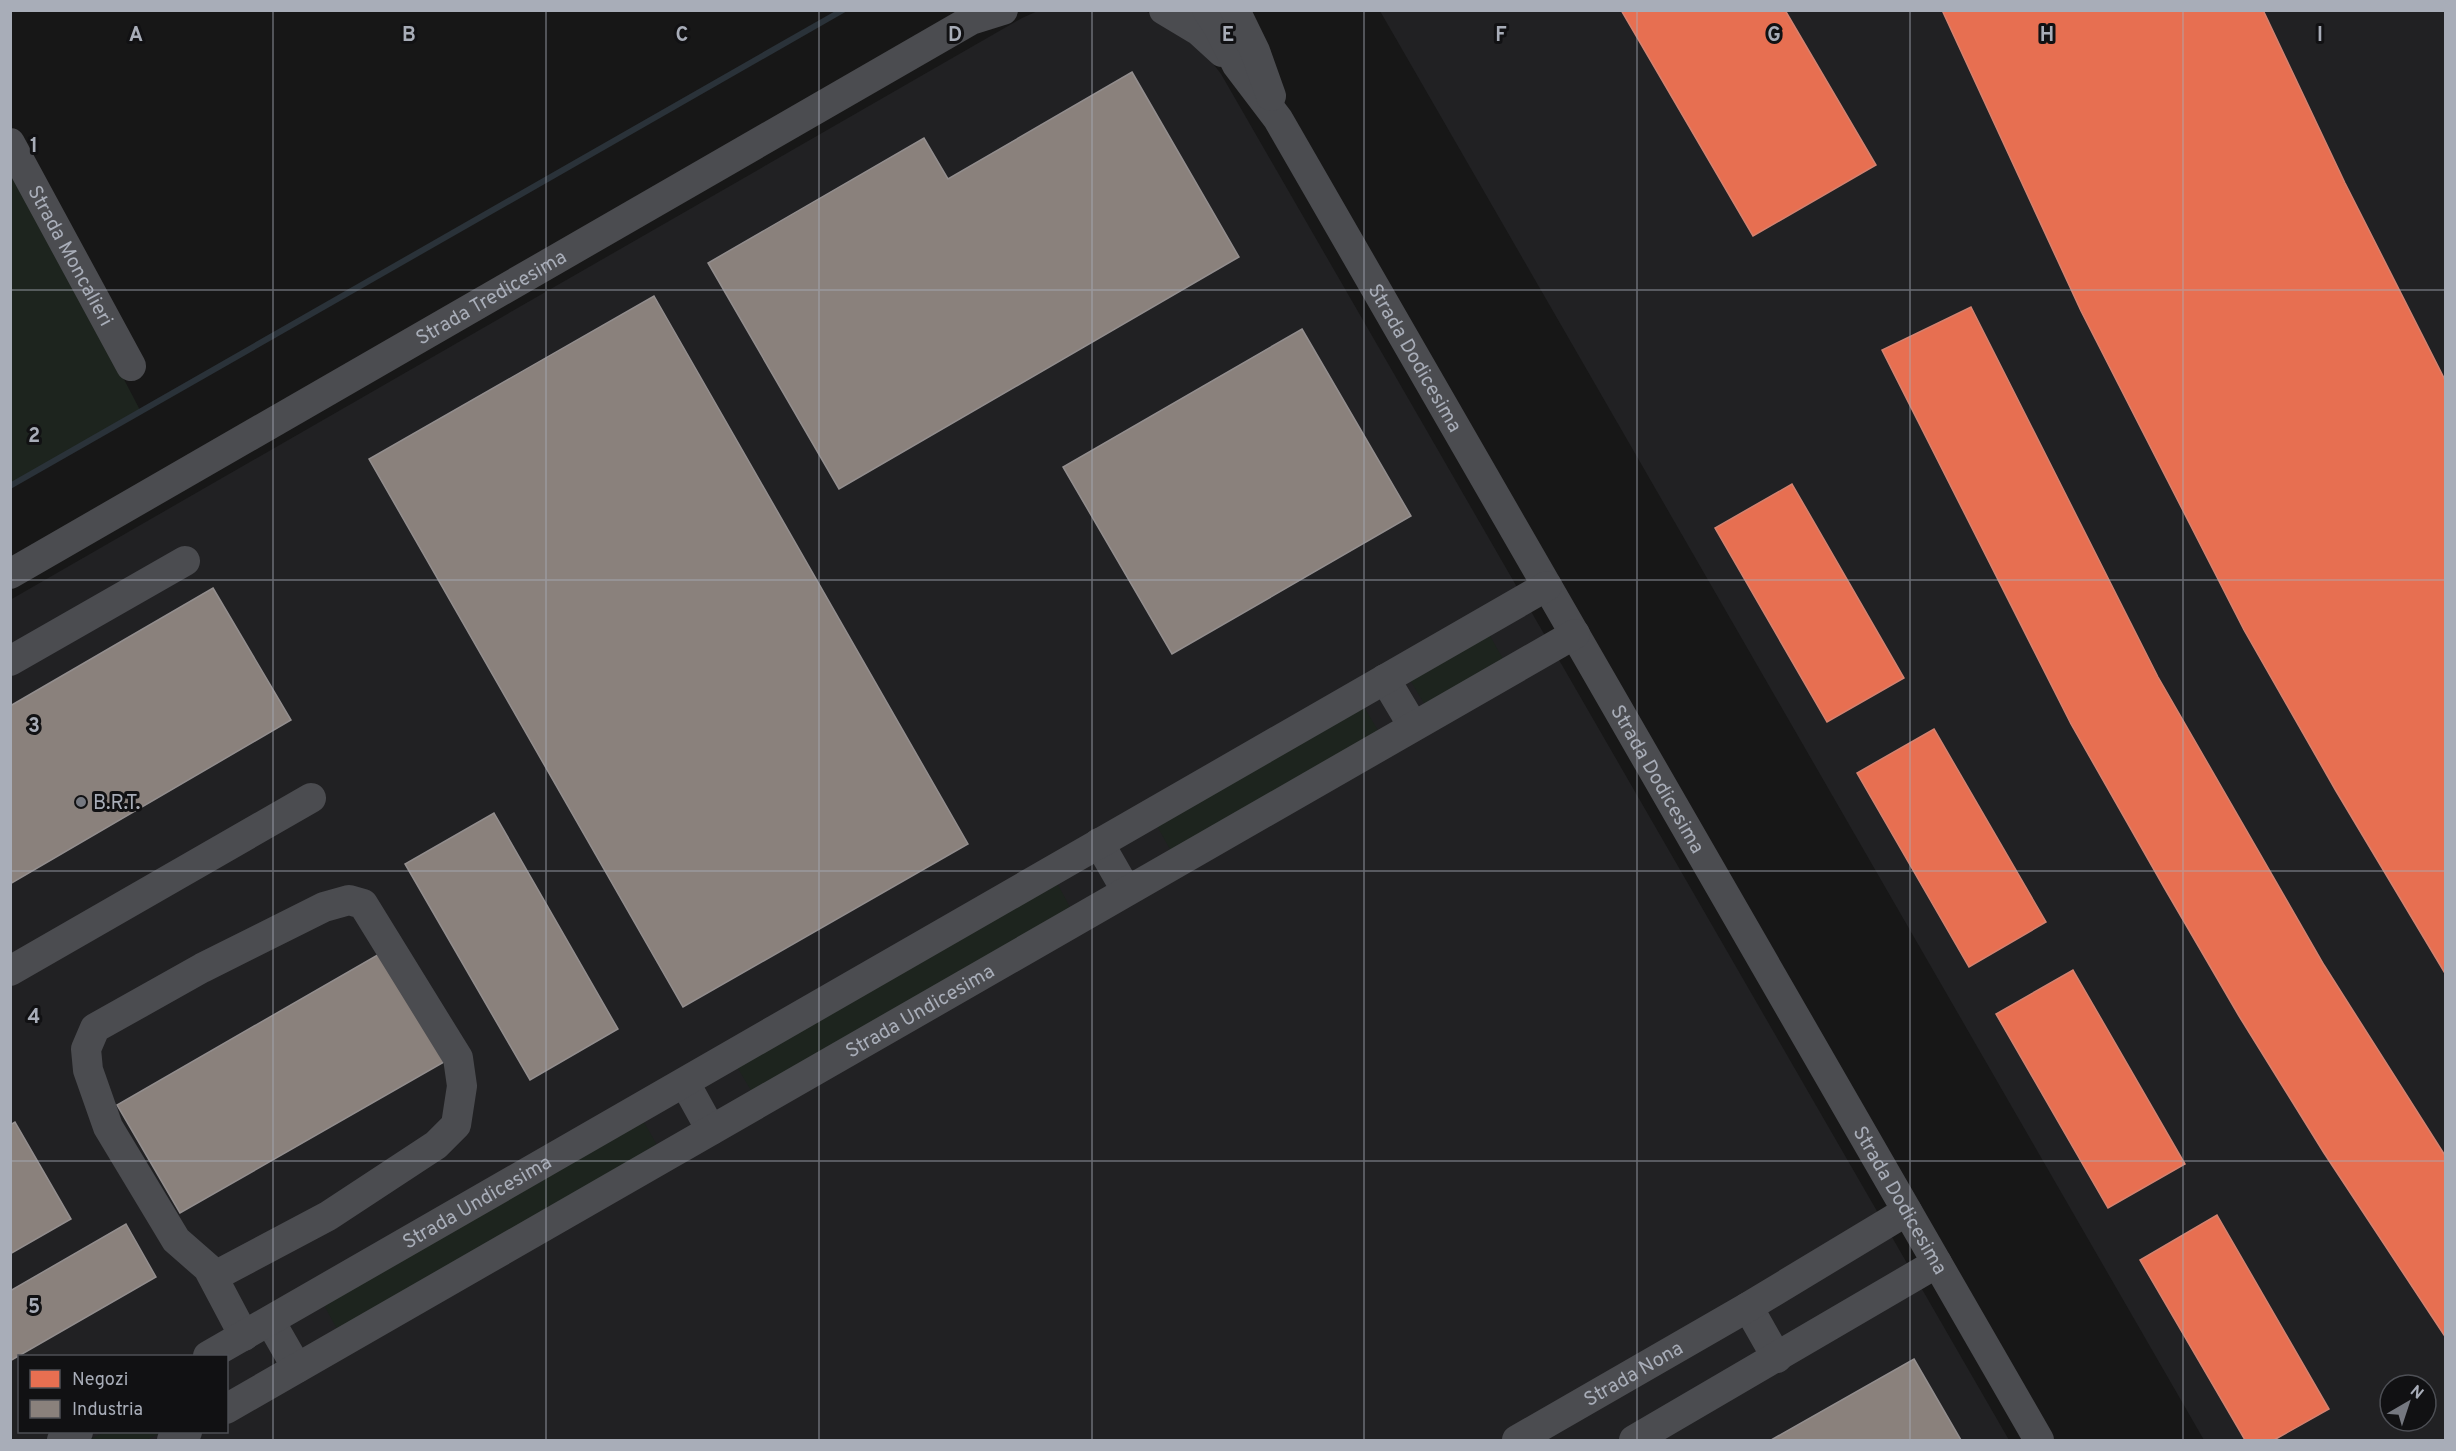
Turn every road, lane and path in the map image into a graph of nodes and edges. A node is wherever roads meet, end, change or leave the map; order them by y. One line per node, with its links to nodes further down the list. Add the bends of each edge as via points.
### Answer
1 (1003, 10): 5 (street, Strada Tredicesima)
2 (1164, 10): 6 (street, via 1199,31)
3 (1207, 10): 6 (street)
4 (1234, 10): 7 (street, via 1255,51)
5 (975, 16): 11 (street, Strada Tredicesima)
6 (1237, 65): 7 (street)
7 (1278, 119): 12 (street, Strada Dodicesima)
8 (10, 143): 9 (street, Strada Moncalieri)
9 (131, 366)
10 (184, 561): 14 (street)
11 (10, 574)
12 (1547, 586): 13 (street, Strada Dodicesima); 15 (street, Strada Undicesima)
13 (1575, 634): 16 (street, Strada Undicesima); 23 (street, Strada Dodicesima)
14 (10, 661)
15 (1386, 679): 16 (street); 18 (street, Strada Undicesima)
16 (1413, 726): 19 (street, Strada Undicesima)
17 (311, 798): 20 (street)
18 (1099, 843): 19 (street); 21 (street, Strada Undicesima)
19 (1126, 890): 22 (street, Strada Undicesima)
20 (10, 971)
21 (685, 1083): 22 (street); 27 (street, Strada Undicesima)
22 (711, 1130): 31 (street, Strada Undicesima)
23 (1907, 1211): 24 (street, Strada Dodicesima); 26 (street, Strada Nona)
24 (1937, 1263): 30 (street); 35 (street, Strada Dodicesima)
25 (213, 1277): 25 (street, via 328,1216 436,1145 456,1125 462,1086 458,1058 363,904 349,900 324,907 202,968 95,1028 86,1049 88,1070 108,1127 176,1240); 28 (street)
26 (1748, 1307): 30 (street); 33 (street, Strada Nona)
27 (270, 1321): 28 (street, Strada Undicesima); 31 (street)
28 (244, 1336): 29 (street, Strada Undicesima)
29 (210, 1355)
30 (1777, 1358): 34 (street)
31 (297, 1368): 32 (street, Strada Undicesima)
32 (228, 1408)
33 (1517, 1440)
34 (1634, 1440)
35 (2039, 1440)

